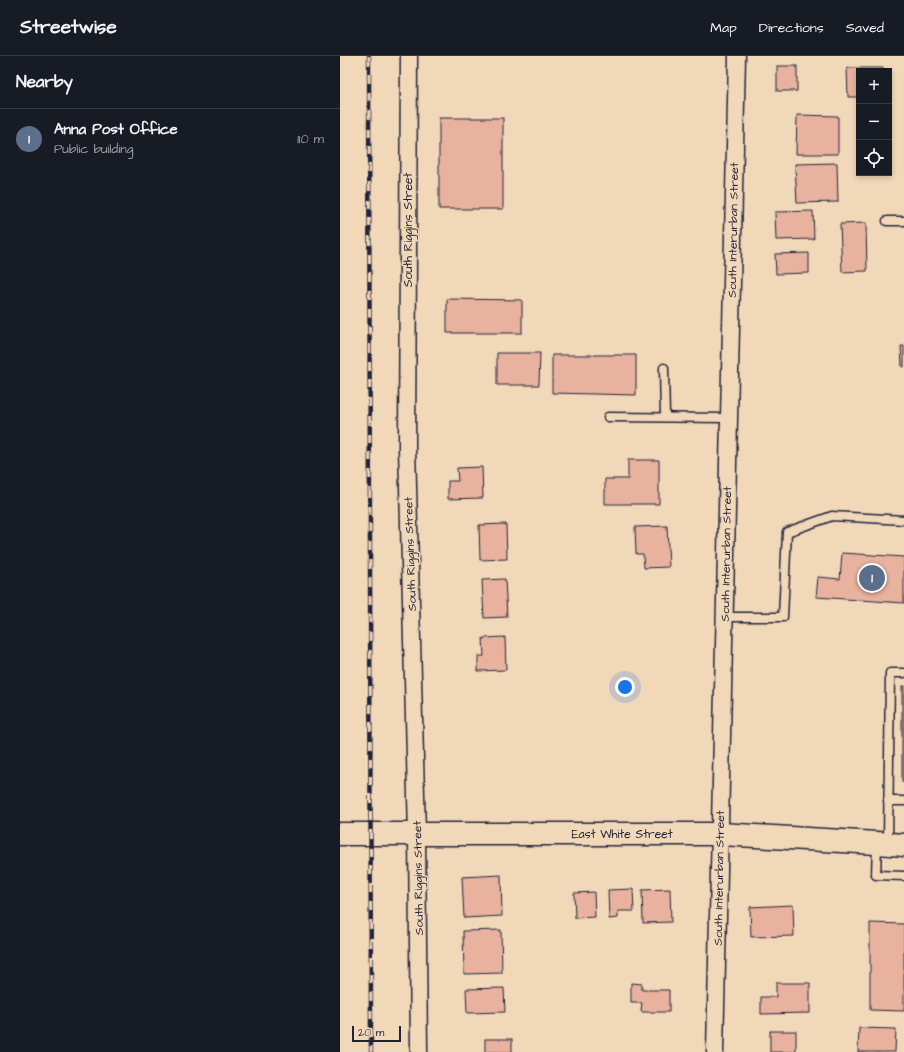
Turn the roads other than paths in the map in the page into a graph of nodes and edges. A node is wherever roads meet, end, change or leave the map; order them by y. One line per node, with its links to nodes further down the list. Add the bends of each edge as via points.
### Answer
1 (410, 56): 15 (street, South Riggins Street, via 407,447)
2 (737, 56): 8 (street, South Interurban Street)
3 (888, 221): 4 (lane)
4 (904, 221)
5 (664, 368): 7 (lane)
6 (608, 416): 7 (lane)
7 (665, 417): 8 (lane)
8 (729, 418): 10 (street, South Interurban Street)
9 (904, 520): 10 (lane, via 832,516 788,532 783,616)
10 (725, 617): 16 (street, South Interurban Street)
11 (904, 673): 12 (lane, via 890,673)
12 (888, 801): 13 (lane); 17 (lane)
13 (904, 801)
14 (340, 834): 15 (main road, East White Street)
15 (417, 834): 16 (main road, East White Street); 19 (street, South Riggins Street)
16 (720, 834): 17 (main road, East White Street); 20 (street, South Interurban Street)
17 (890, 844): 18 (lane, via 876,876)
18 (904, 876)
19 (419, 1052)
20 (715, 1052)

